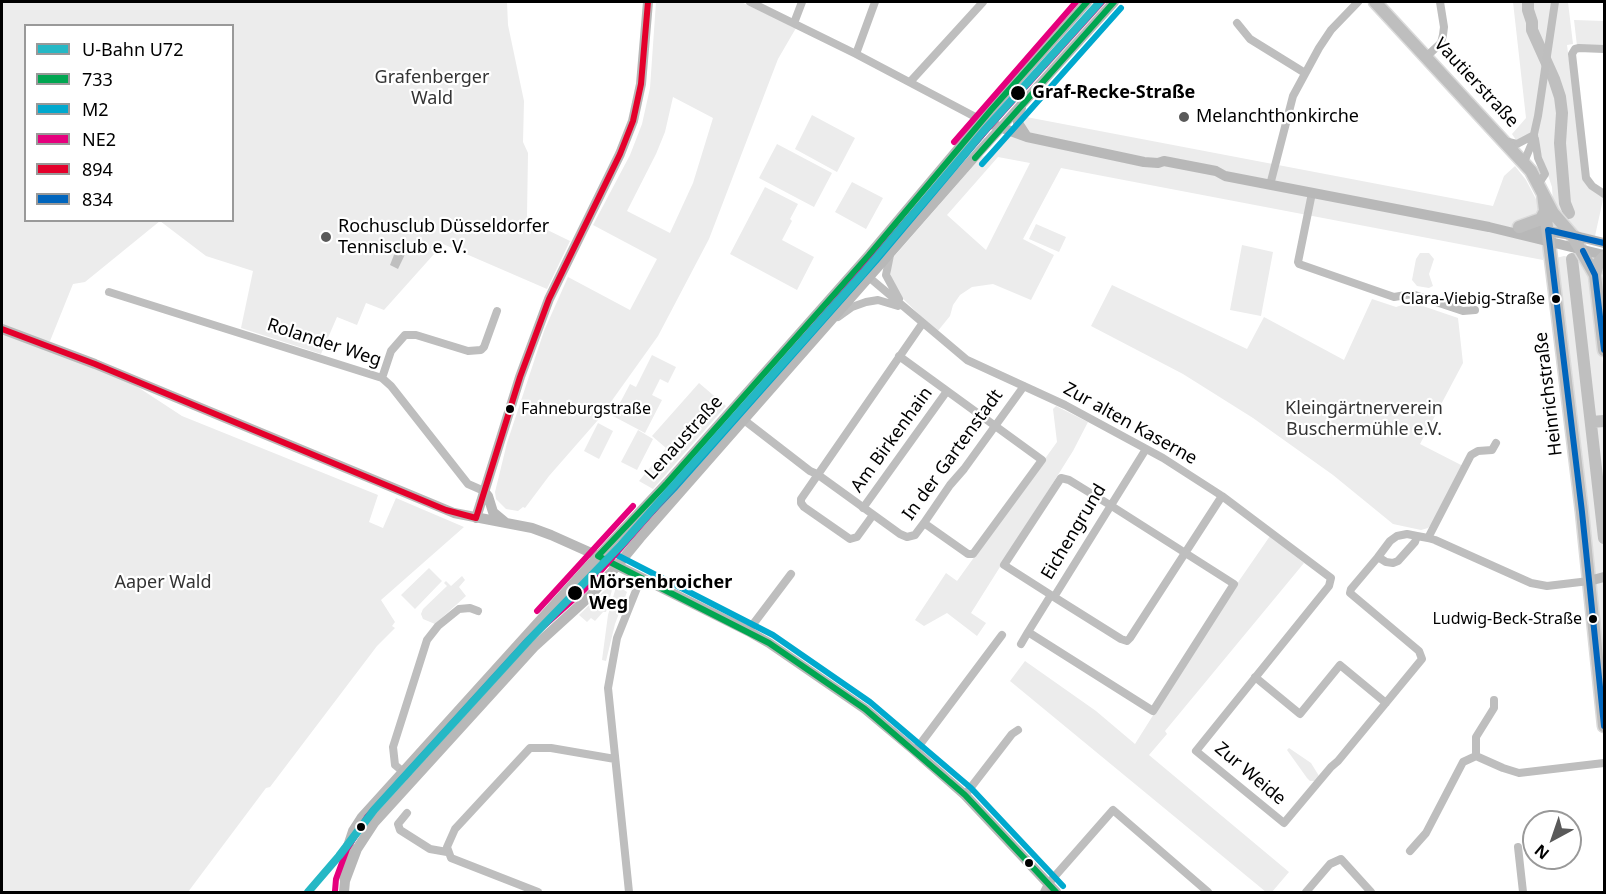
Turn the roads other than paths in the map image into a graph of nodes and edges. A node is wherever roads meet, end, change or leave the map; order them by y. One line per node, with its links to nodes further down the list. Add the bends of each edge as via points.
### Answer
1 (648, 2): 60 (street, via 641,84 633,121 549,299)
2 (750, 2): 12 (street)
3 (802, 2): 12 (street)
4 (875, 2): 15 (street)
5 (983, 2): 18 (street)
6 (1087, 2): 19 (street, Lenaustraße)
7 (1114, 2): 20 (street, Lenaustraße)
8 (1358, 2): 17 (street, via 1331,30)
9 (1375, 2): 16 (main road, Vautierstraße)
10 (1440, 2): 16 (street, via 1441,43)
11 (1555, 2): 23 (street)
12 (794, 23): 15 (street)
13 (1237, 23): 17 (street, via 1250,39)
14 (1605, 49): 30 (street, via 1575,50 1572,54 1586,178)
15 (856, 54): 18 (street)
16 (1426, 57): 25 (main road, Vautierstraße)
17 (1305, 73): 27 (street, via 1293,96)
18 (910, 82): 21 (street)
19 (1000, 101): 21 (street, Lenaustraße); 22 (street, via 990,119)
20 (1021, 108): 22 (street, Lenaustraße); 24 (street, via 1018,123)
21 (983, 121): 22 (street); 40 (street, Lenaustraße)
22 (998, 128): 24 (street); 38 (street, Lenaustraße)
23 (1534, 135): 25 (street, via 1518,144); 26 (street); 28 (street, via 1545,174)
24 (1027, 137): 27 (street, via 1158,164 1162,168)
25 (1504, 141): 26 (main road, Vautierstraße)
26 (1524, 162): 28 (main road, Vautierstraße)
27 (1270, 185): 29 (street)
28 (1541, 188): 31 (main road, Heinrichstraße); 34 (main road, via 1553,213)
29 (1312, 193): 32 (street); 45 (street, via 1299,264 1394,297 1412,294 1463,311)
30 (1605, 194)
31 (1545, 211): 33 (main road, via 1541,219); 35 (main road, Heinrichstraße)
32 (1489, 227): 33 (street); 35 (street)
33 (1519, 227): 35 (street)
34 (1572, 235): 35 (street); 36 (street); 37 (main road)
35 (1549, 236): 37 (street); 78 (main road, Heinrichstraße)
36 (1605, 243)
37 (1583, 250): 39 (street); 41 (main road)
38 (890, 255): 42 (street, Lenaustraße); 44 (street, Zur alten Kaserne, via 888,280)
39 (1605, 256): 41 (main road)
40 (858, 268): 42 (street, Zur alten Kaserne); 71 (street, Lenaustraße)
41 (1595, 275): 50 (main road)
42 (870, 279): 44 (street, Zur alten Kaserne); 47 (street, Lenaustraße)
43 (109, 292): 52 (street, Rolander Weg)
44 (907, 309): 47 (street, via 887,301 866,302); 48 (street, Zur alten Kaserne)
45 (1475, 310)
46 (497, 311): 52 (street, via 481,350 468,351 405,335 391,351)
47 (832, 321): 55 (street, Lenaustraße)
48 (922, 324): 51 (street); 53 (street, Zur alten Kaserne, via 967,360)
49 (2, 329): 65 (street, via 446,510)
50 (1605, 350)
51 (899, 356): 54 (street); 59 (street)
52 (382, 378): 60 (street, Rolander Weg, via 468,484)
53 (1024, 386): 56 (street, In der Gartenstadt); 58 (street, Zur alten Kaserne)
54 (947, 391): 56 (street); 63 (street, Am Birkenhain)
55 (744, 420): 59 (street, In der Gartenstadt); 73 (street, Lenaustraße)
56 (995, 426): 67 (street, In der Gartenstadt); 67 (street, via 1042,460 975,552 968,554)
57 (1496, 443): 69 (street, via 1492,450 1471,455)
58 (1146, 448): 61 (street, Zur alten Kaserne); 62 (street, Eichengrund)
59 (817, 474): 63 (street, In der Gartenstadt); 64 (street, via 801,499 804,507 853,540)
60 (484, 491): 65 (street); 66 (street, via 493,512)
61 (1222, 496): 70 (street, Eichengrund); 77 (street, Zur alten Kaserne)
62 (1110, 505): 70 (street); 79 (street, Eichengrund); 79 (street, via 1061,478 1004,565)
63 (863, 508): 64 (street, In der Gartenstadt)
64 (873, 515): 67 (street, In der Gartenstadt, via 908,537 915,535)
65 (476, 518): 66 (street)
66 (505, 522): 71 (street, via 543,532)
67 (924, 523)
68 (1417, 536): 69 (street); 72 (street, via 1395,537); 72 (street, via 1398,561 1390,564)
69 (1428, 538): 78 (street, via 1531,583)
70 (1186, 554): 79 (street, Eichengrund, via 1127,640); 82 (street, via 1234,584 1153,711)
71 (598, 556): 73 (street); 94 (street, Lenaustraße)
72 (1378, 557): 87 (street, Zur Weide, via 1350,593 1422,656)
73 (617, 566): 76 (street); 95 (street, Lenaustraße, via 591,596 535,646)
74 (791, 574): 81 (street)
75 (1604, 577): 78 (street)
76 (641, 578): 81 (street); 92 (street, via 616,638 609,674)
77 (1331, 580): 85 (street, Zur Weide)
78 (1589, 581): 88 (main road, Heinrichstraße)
79 (1053, 596): 82 (street)
80 (478, 611): 94 (street, via 459,609 430,635 393,747 395,765)
81 (748, 631): 90 (street, via 865,709)
82 (1028, 632): 84 (street)
83 (1002, 634): 90 (street)
84 (1021, 644)
85 (1254, 677): 87 (street, via 1300,714 1340,665); 87 (street, Zur Weide, via 1196,751 1284,823)
86 (1494, 700): 91 (street, via 1494,708 1476,737)
87 (1386, 703)
88 (1605, 726)
89 (1018, 730): 96 (street)
90 (915, 751): 96 (street)
91 (1476, 756): 93 (street, via 1519,773); 99 (street, via 1463,762 1426,833)
92 (615, 759): 100 (street, via 534,747 527,750 455,830); 105 (street)
93 (1605, 763)
94 (403, 771): 95 (street); 101 (street, Lenaustraße, via 353,831 344,859)
95 (413, 780): 101 (street, Lenaustraße, via 366,833)
96 (965, 795): 102 (street)
97 (407, 813): 100 (street, via 398,824 400,830 430,849)
98 (1518, 848): 110 (street)
99 (1410, 851)
100 (447, 852): 104 (street, via 460,862)
101 (345, 881): 103 (street)
102 (1046, 888): 106 (street); 107 (street, via 1113,810)
103 (344, 892)
104 (538, 892)
105 (629, 892)
106 (1056, 892)
107 (1208, 892)
108 (1306, 892): 109 (street, via 1330,864 1341,859)
109 (1371, 892)
110 (1523, 892)

